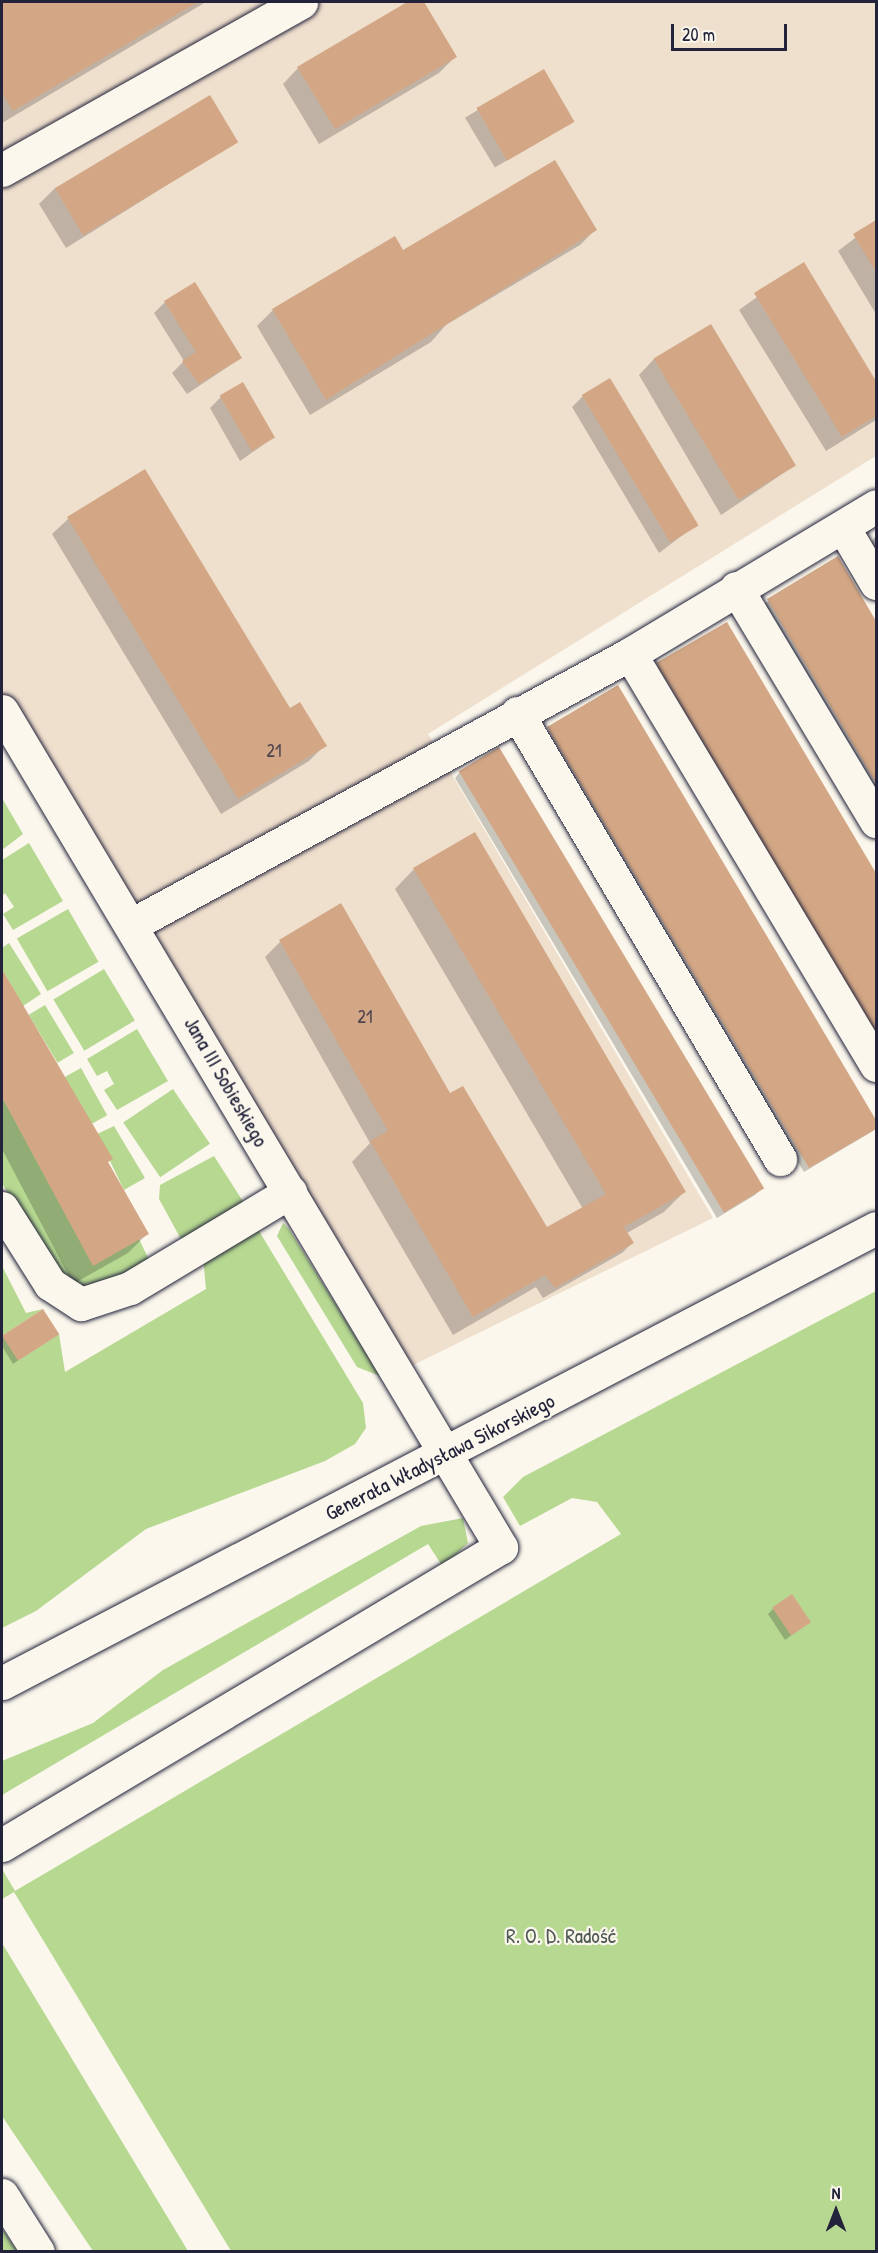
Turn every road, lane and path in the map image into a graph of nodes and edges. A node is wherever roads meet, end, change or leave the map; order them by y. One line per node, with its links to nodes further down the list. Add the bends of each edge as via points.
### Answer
1 (300, 2): 2 (main road)
2 (2, 170)
3 (876, 506): 4 (main road)
4 (843, 527): 5 (main road); 6 (main road)
5 (876, 583)
6 (736, 588): 7 (main road); 10 (main road)
7 (630, 654): 9 (main road); 12 (main road)
8 (2, 711): 11 (main road, Jana III Sobieskiego)
9 (517, 713): 11 (main road); 13 (main road)
10 (876, 821)
11 (133, 924): 14 (main road, Jana III Sobieskiego)
12 (876, 1065)
13 (780, 1159)
14 (290, 1192): 15 (main road, via 130,1288 81,1304 50,1284); 17 (main road, Jana III Sobieskiego)
15 (2, 1208)
16 (876, 1228): 17 (main road, Generała Władysława Sikorskiego)
17 (447, 1456): 18 (main road, Generała Władysława Sikorskiego); 19 (main road, Jana III Sobieskiego, via 501,1547)
18 (2, 1683)
19 (2, 1845)
20 (2, 2194): 21 (main road)
21 (38, 2252)

